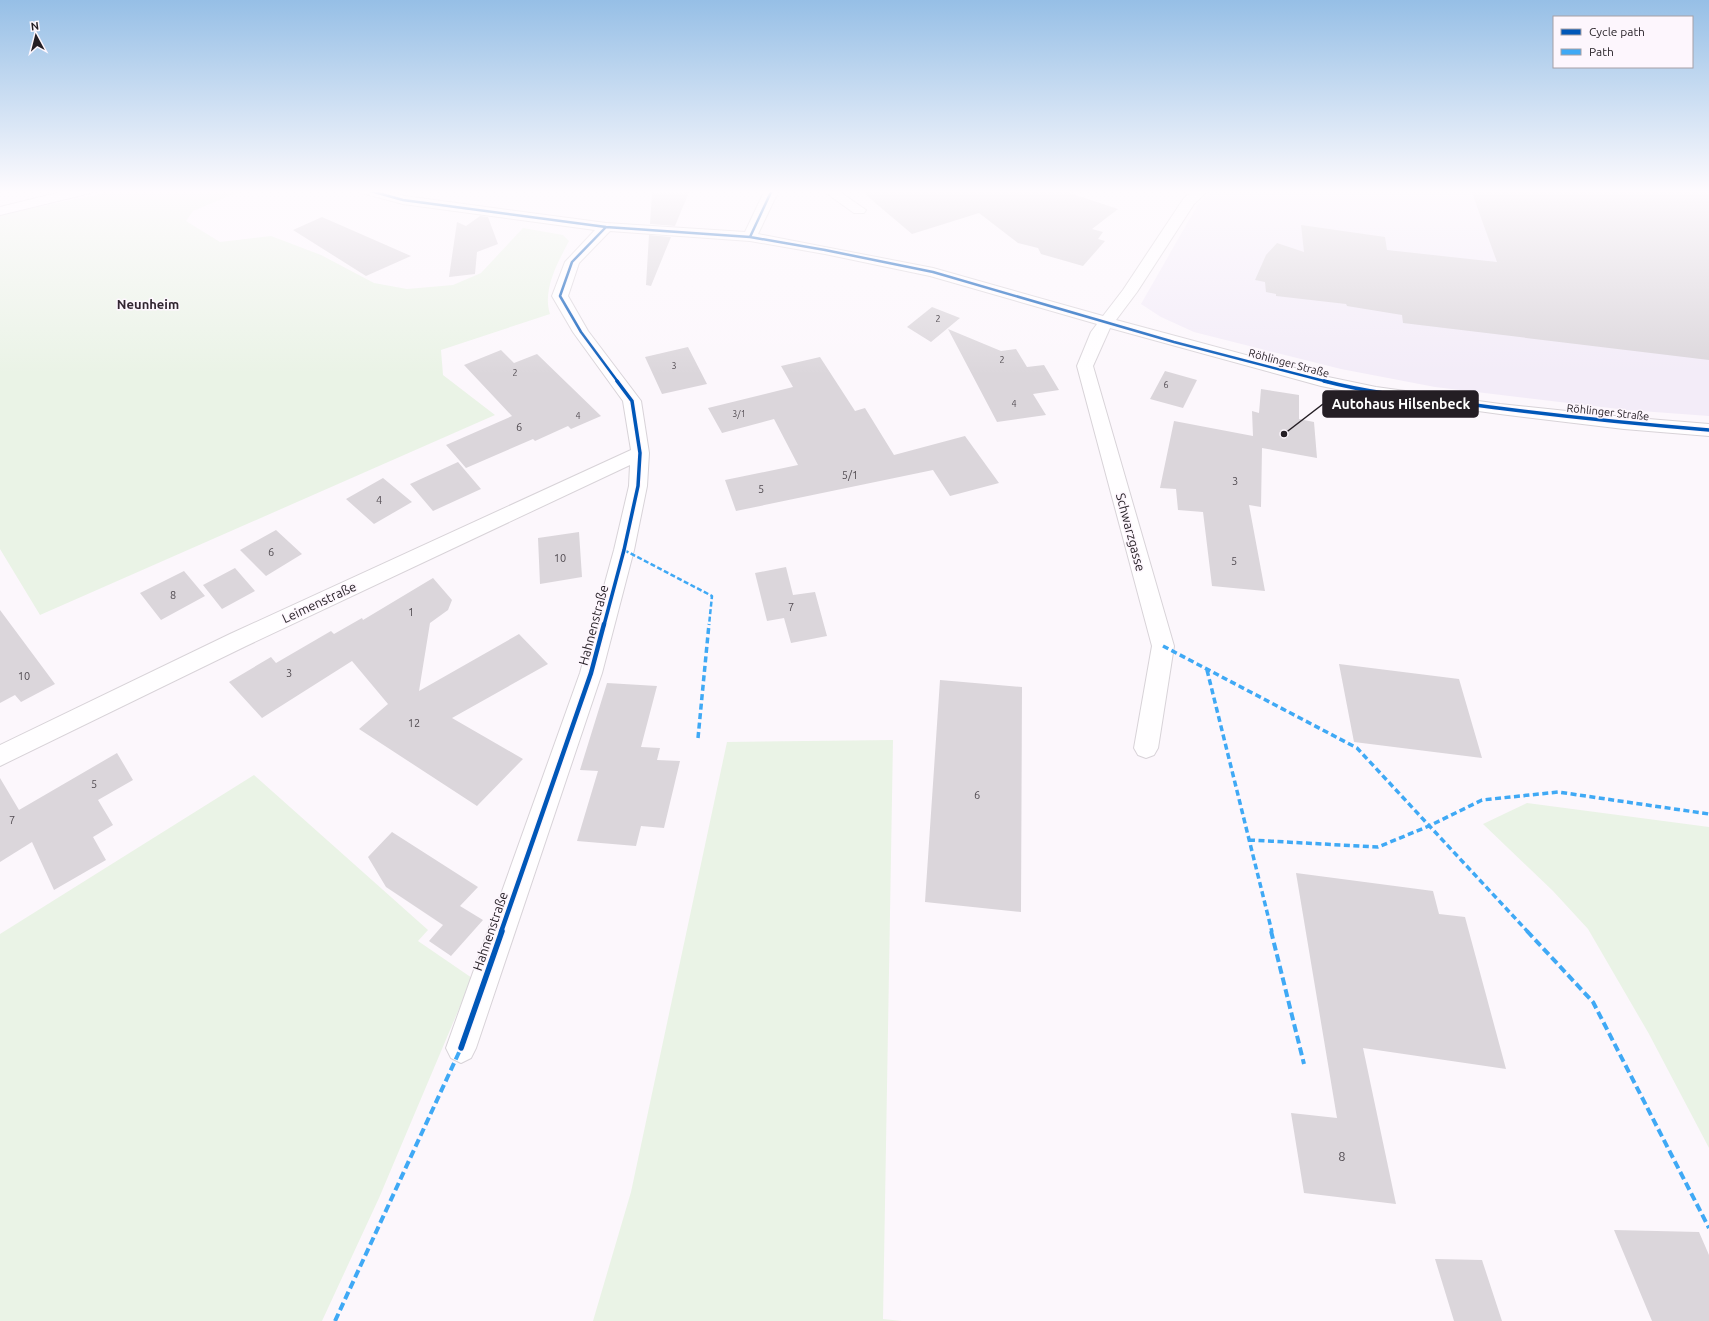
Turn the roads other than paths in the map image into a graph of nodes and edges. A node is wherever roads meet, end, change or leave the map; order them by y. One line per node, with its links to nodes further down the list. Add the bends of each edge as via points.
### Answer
1 (582, 252): 6 (street, Hahnenstraße, via 572,262 560,296 582,332 632,401)
2 (833, 252): 4 (street, Röhlinger Straße, via 933,272)
3 (1156, 252): 4 (street, Schwarzgasse)
4 (1106, 322): 5 (street, Röhlinger Straße, via 1327,382 1376,392 1500,410); 7 (street, Schwarzgasse, via 1099,332 1085,366 1162,646)
5 (1709, 430)
6 (640, 453): 8 (street, Leimenstraße, via 238,640); 9 (street, Hahnenstraße, via 638,486 591,673)
7 (1146, 748)
8 (0, 756)
9 (461, 1048)

